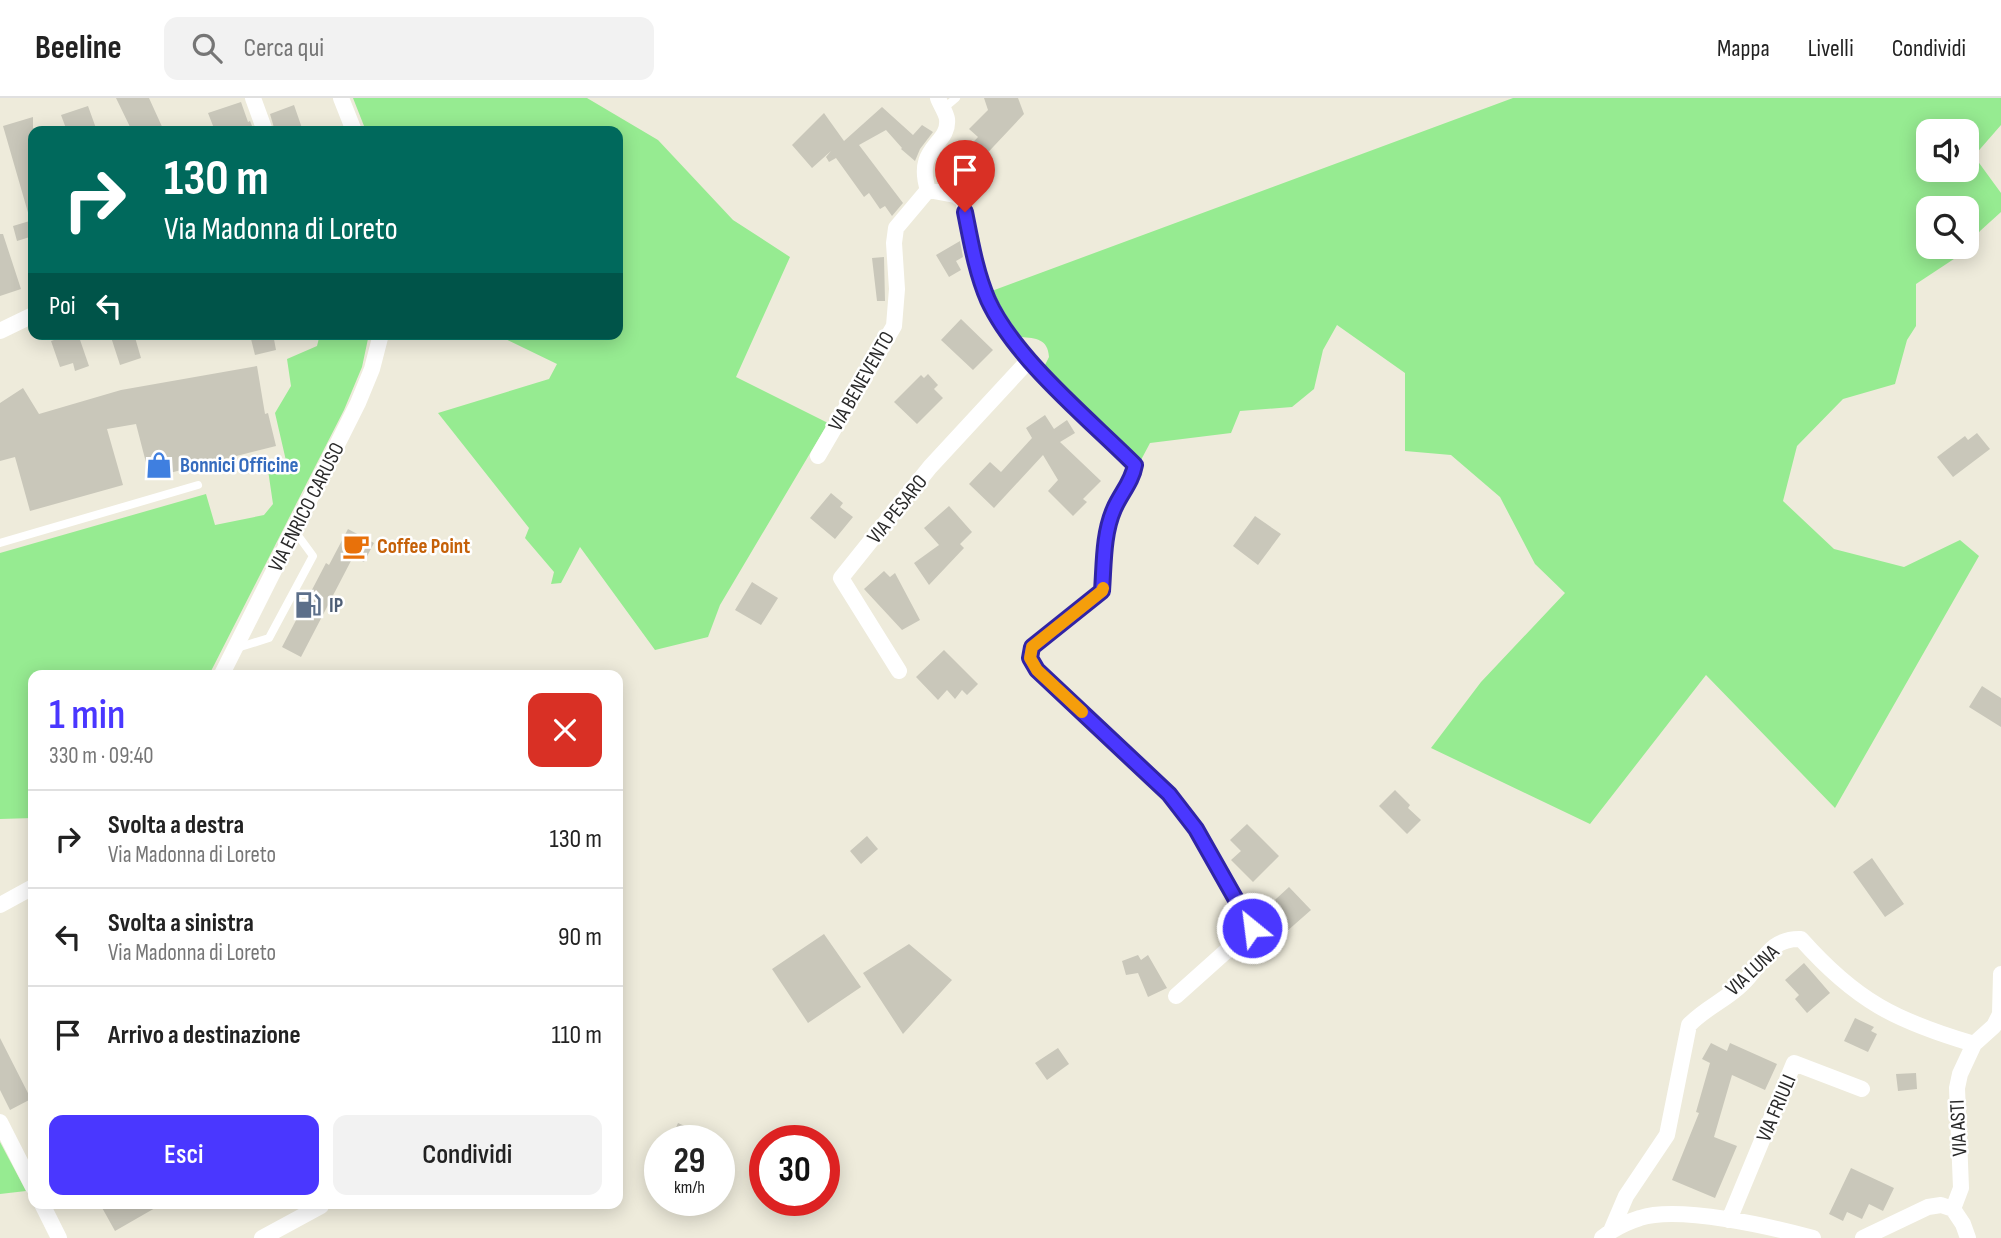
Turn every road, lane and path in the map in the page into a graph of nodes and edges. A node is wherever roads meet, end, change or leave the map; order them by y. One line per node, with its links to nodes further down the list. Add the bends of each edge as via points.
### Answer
1 (253, 98): 5 (street)
2 (341, 98): 6 (street)
3 (956, 98): 4 (lane)
4 (940, 104): 7 (street, via 947,119 945,131 925,162)
5 (263, 126)
6 (352, 126)
7 (928, 190): 11 (street, via 963,201 976,270 990,303); 12 (street, VIA BENEVENTO, via 896,228 894,326)
8 (28, 317): 9 (street)
9 (0, 331)
10 (379, 340): 14 (street, VIA ENRICO CARUSO, via 358,403)
11 (1029, 360): 18 (street, VIA PESARO, via 930,467 841,578); 22 (street, via 1135,465 1133,478 1113,510 1104,549 1102,591 1032,647 1030,658 1037,670 1169,794 1196,829 1252,928)
12 (818, 456)
13 (198, 485): 15 (lane)
14 (294, 529): 16 (street, VIA ENRICO CARUSO); 16 (lane, via 313,556 270,638)
15 (0, 542)
16 (234, 649): 17 (street, VIA ENRICO CARUSO)
17 (224, 670)
18 (899, 671)
19 (28, 890): 20 (street)
20 (0, 905)
21 (2001, 974): 23 (street, VIA ASTI, via 2000,1014)
22 (1176, 996)
23 (1974, 1044): 29 (street, VIA ASTI, via 1956,1088 1961,1188); 31 (street, VIA LUNA, via 1889,1013 1853,990 1801,939 1777,944 1742,985 1689,1025 1667,1135)
24 (1861, 1090): 30 (street, VIA FRIULI, via 1794,1063)
25 (0, 1122): 26 (street)
26 (28, 1177)
27 (44, 1209): 32 (street)
28 (315, 1209): 33 (street)
29 (1953, 1209): 35 (street, via 1928,1207); 36 (street)
30 (1729, 1220): 31 (street, via 1661,1214 1641,1217); 34 (street)
31 (1606, 1234)
32 (59, 1238)
33 (262, 1238)
34 (1813, 1238)
35 (1863, 1238)
36 (1968, 1238)

